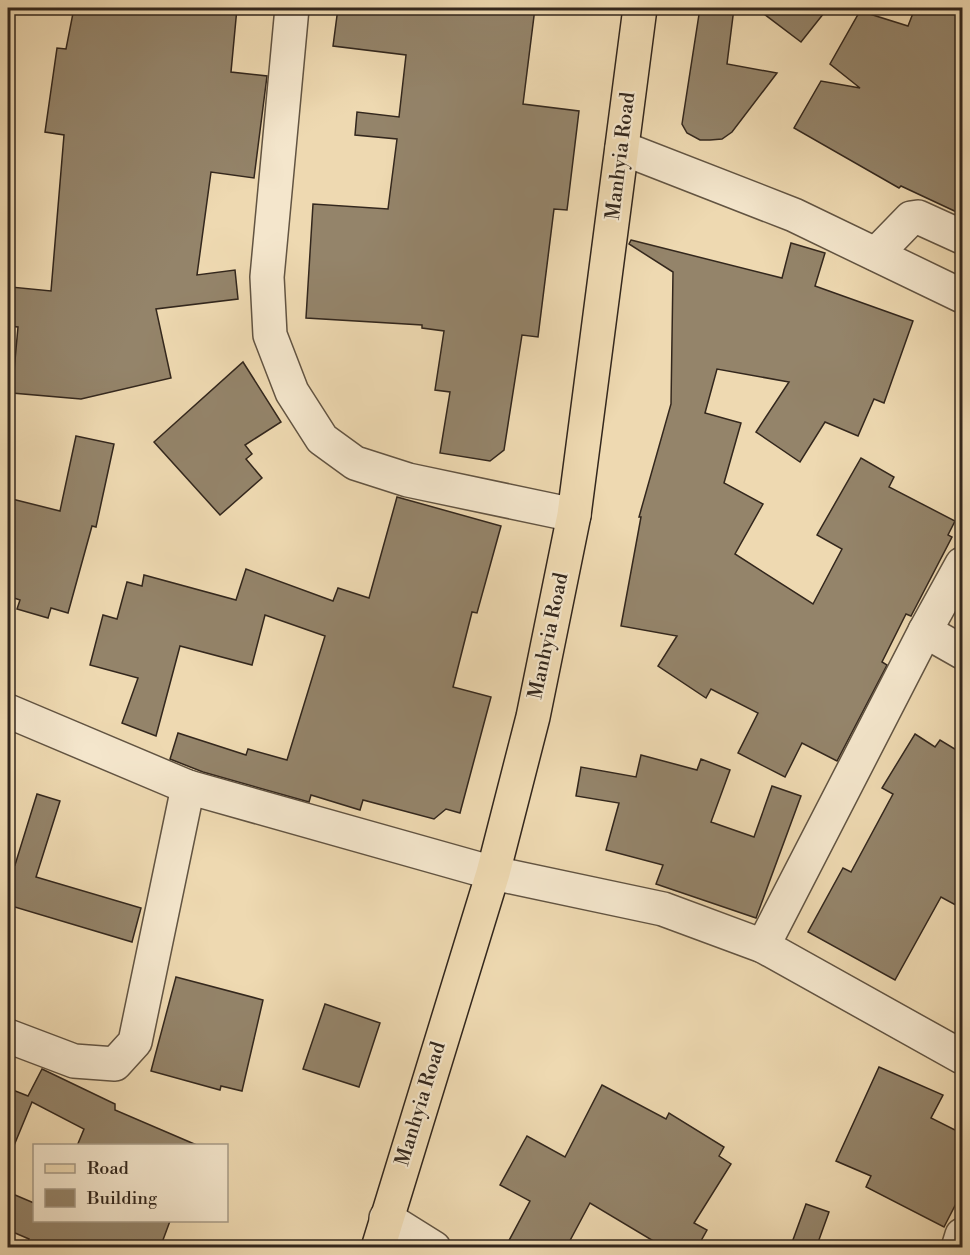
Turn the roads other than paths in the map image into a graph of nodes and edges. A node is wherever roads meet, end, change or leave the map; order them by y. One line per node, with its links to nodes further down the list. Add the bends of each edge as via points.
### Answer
1 (292, 8): 7 (street, via 267,277 270,335 292,392 322,439 355,463 408,480)
2 (640, 8): 3 (main road, Manhyia Road)
3 (622, 148): 5 (street, via 794,214); 7 (main road, Manhyia Road)
4 (963, 237): 5 (street, via 918,217 911,218)
5 (876, 254): 6 (street)
6 (963, 296)
7 (574, 515): 13 (main road, Manhyia Road, via 533,717)
8 (963, 564): 9 (street)
9 (926, 631): 10 (street); 14 (street)
10 (963, 652)
11 (8, 711): 12 (street)
12 (188, 787): 13 (street); 15 (street, via 135,1042 115,1065 74,1060)
13 (493, 873): 14 (street, via 663,909); 17 (main road, Manhyia Road)
14 (763, 946): 16 (street)
15 (8, 1036)
16 (963, 1057)
17 (382, 1233): 19 (street)
18 (963, 1235): 20 (street)
19 (434, 1248)
20 (957, 1248)

